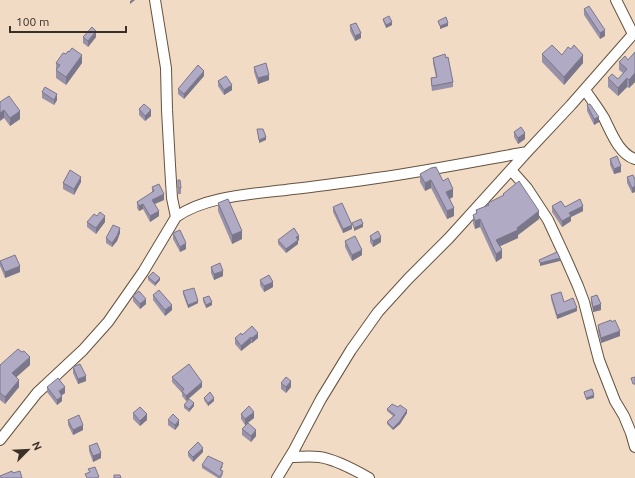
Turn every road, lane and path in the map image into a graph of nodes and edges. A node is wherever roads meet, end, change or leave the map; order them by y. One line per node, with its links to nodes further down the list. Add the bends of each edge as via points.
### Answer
1 (155, 0): 8 (street, via 166,68 170,171)
2 (616, 0): 3 (street)
3 (634, 33): 4 (street)
4 (584, 90): 5 (street); 6 (street, via 620,148)
5 (527, 152): 7 (street); 8 (street, via 412,173 232,197 209,202)
6 (635, 159)
7 (510, 170): 10 (street, via 527,188 548,220 567,261 584,302 599,360); 11 (street, via 378,312 325,392)
8 (176, 217): 9 (street, via 143,272 108,322 83,350 37,393)
9 (0, 440)
10 (635, 447)
11 (290, 457): 12 (street); 13 (street, via 328,459)
12 (277, 478)
13 (369, 478)

